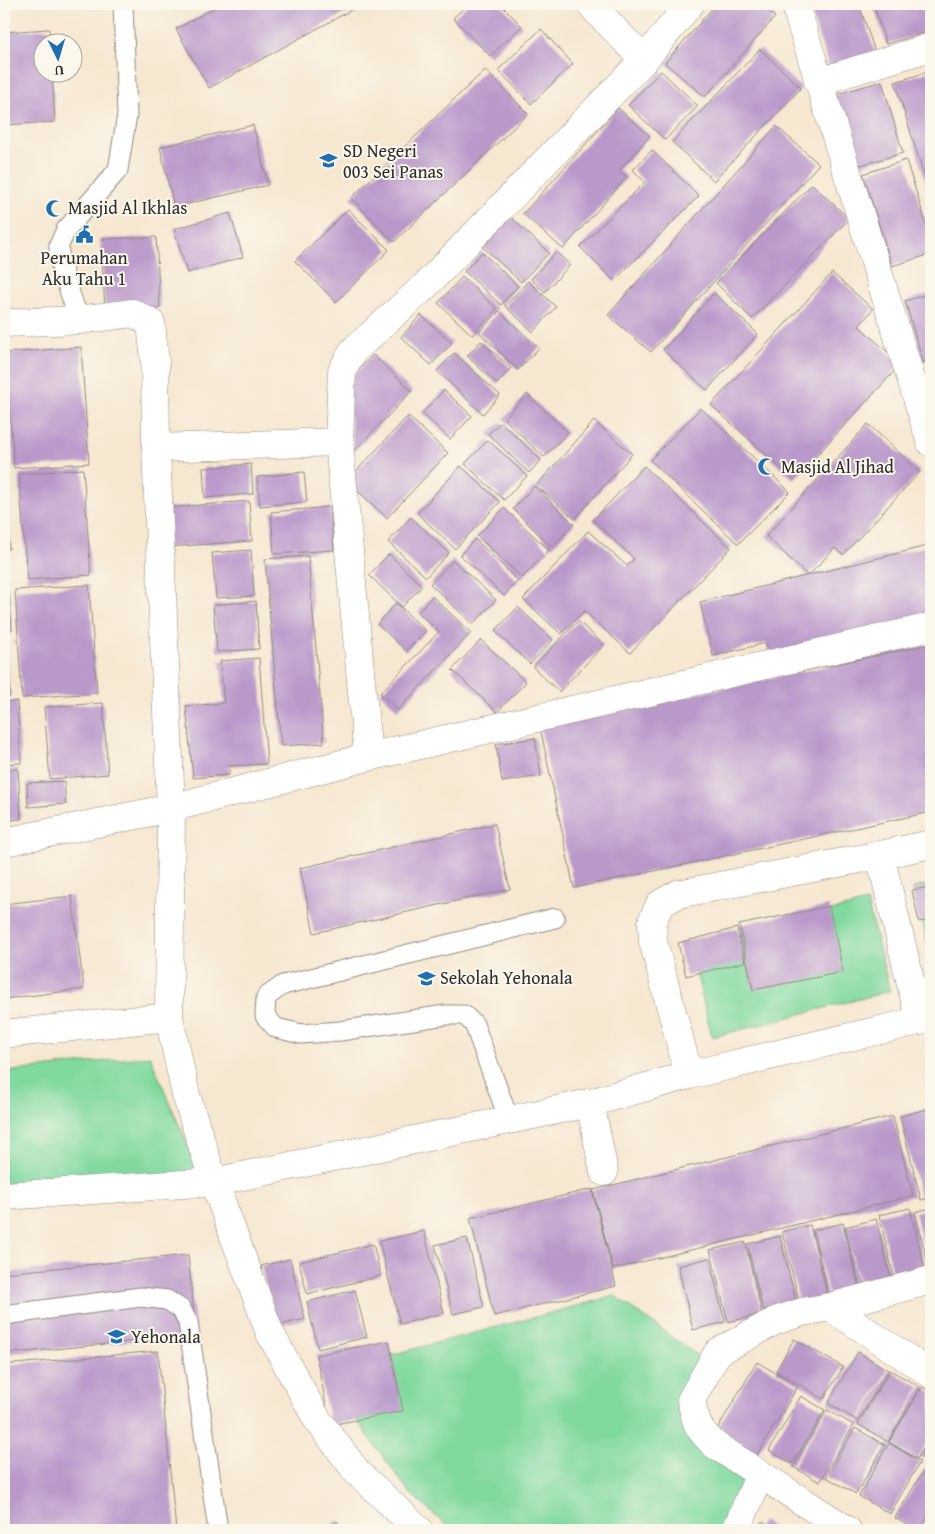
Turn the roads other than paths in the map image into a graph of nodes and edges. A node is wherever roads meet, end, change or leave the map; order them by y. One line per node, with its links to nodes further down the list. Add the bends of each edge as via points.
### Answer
1 (123, 4): 8 (lane, via 127,115 118,170 66,230 59,245 59,260)
2 (590, 4): 6 (street)
3 (690, 4): 6 (street)
4 (795, 4): 7 (street)
5 (931, 47): 7 (street)
6 (644, 60): 10 (street, via 424,287 353,350 342,371)
7 (818, 82): 11 (street)
8 (79, 320): 9 (street); 12 (street, via 133,313 151,322)
9 (4, 323)
10 (339, 442): 12 (street); 14 (street)
11 (931, 443)
12 (156, 448): 15 (street)
13 (931, 626): 14 (street)
14 (368, 758): 15 (street)
15 (171, 808): 16 (street); 20 (street)
16 (4, 842)
17 (931, 844): 18 (street)
18 (880, 855): 21 (street); 23 (street, via 678,894 660,904 652,922 653,941)
19 (555, 918): 25 (lane, via 283,985 266,996 265,1016 276,1028 301,1034 464,1015 474,1024)
20 (169, 1016): 22 (street); 27 (street, via 186,1095)
21 (926, 1019): 23 (street)
22 (4, 1034)
23 (688, 1075): 24 (street)
24 (590, 1103): 25 (street); 26 (street)
25 (509, 1120): 27 (street)
26 (604, 1172)
27 (214, 1182): 28 (street); 35 (street, via 270,1333 317,1419 357,1472)
28 (4, 1196)
29 (931, 1280): 30 (street)
30 (830, 1307): 32 (street); 33 (street, via 775,1321 718,1352 691,1400 695,1420 702,1433)
31 (4, 1315): 34 (lane, via 141,1297 167,1300 181,1309 188,1322)
32 (931, 1374)
33 (760, 1474): 36 (street); 37 (street)
34 (218, 1530)
35 (419, 1530)
36 (736, 1530)
37 (846, 1530)

